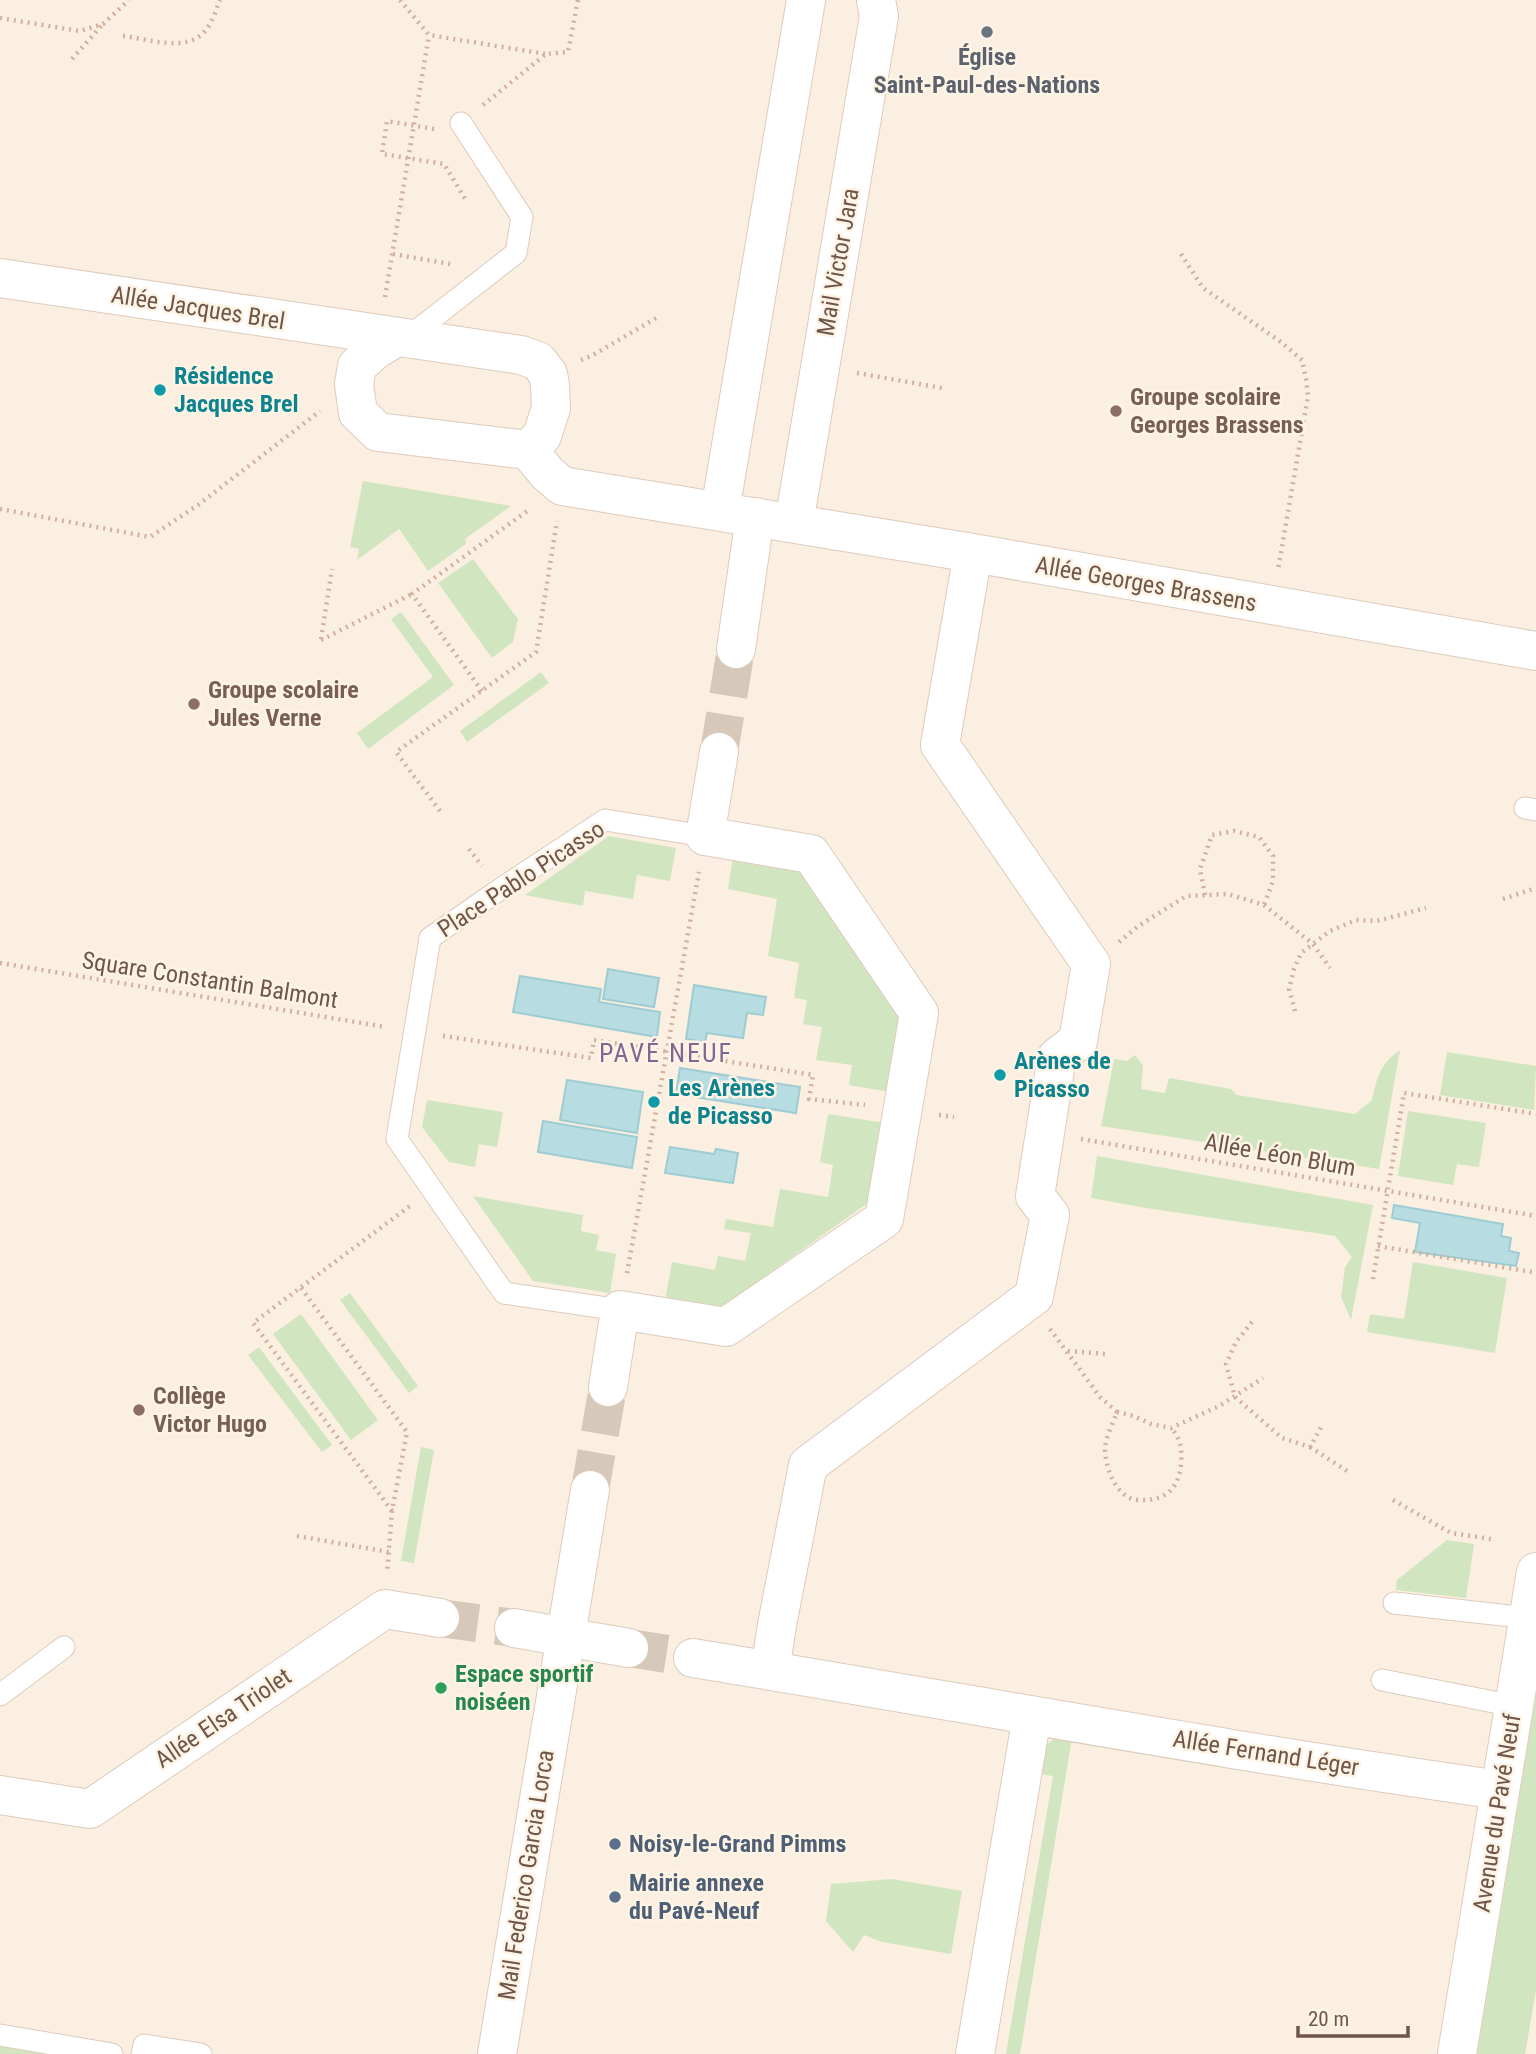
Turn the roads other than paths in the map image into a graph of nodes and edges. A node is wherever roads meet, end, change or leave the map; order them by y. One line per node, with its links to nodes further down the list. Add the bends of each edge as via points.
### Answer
1 (806, 0): 7 (street)
2 (876, 0): 8 (street, Mail Victor Jara, via 879,16)
3 (461, 122): 5 (lane, via 522,217 516,253)
4 (0, 278): 5 (street, Allée Jacques Brel)
5 (393, 338): 6 (street, Allée Jacques Brel, via 538,361 548,374 551,408 542,436); 6 (street, via 357,366 354,384 358,413 378,432)
6 (528, 450): 7 (street, via 562,486)
7 (738, 514): 8 (street, Allée Georges Brassens); 10 (street)
8 (794, 523): 9 (street, Allée Georges Brassens)
9 (973, 553): 11 (street, Allée Georges Brassens); 26 (street, via 940,745 1091,964 1078,1041 1057,1057 1035,1196 1050,1215 1034,1296 808,1465)
10 (736, 649)
11 (1536, 652)
12 (719, 752): 13 (street)
13 (705, 836): 14 (street, Place Pablo Picasso, via 811,854 919,1013 904,1109 884,1219 726,1327); 14 (lane, Place Pablo Picasso, via 605,820 430,938 397,1139 504,1293)
14 (620, 1310): 15 (street)
15 (608, 1387)
16 (590, 1490): 22 (street, Mail Federico Garcia Lorca)
17 (1536, 1572): 20 (street, Avenue du Pavé Neuf)
18 (1394, 1603): 20 (lane)
19 (440, 1618): 32 (street, Allée Elsa Triolet, via 385,1609 90,1809)
20 (1528, 1618): 29 (street, Avenue du Pavé Neuf)
21 (514, 1628): 22 (street)
22 (565, 1638): 24 (street); 37 (street, Mail Federico Garcia Lorca)
23 (64, 1647): 28 (lane)
24 (629, 1648)
25 (693, 1658): 26 (street, Allée Fernand Léger)
26 (770, 1671): 30 (street, Allée Fernand Léger)
27 (1382, 1680): 29 (lane)
28 (0, 1695)
29 (1514, 1706): 31 (street, Avenue du Pavé Neuf)
30 (1031, 1716): 31 (street, Allée Fernand Léger); 38 (street)
31 (1500, 1790): 39 (street, Avenue du Pavé Neuf)
32 (0, 1795)
33 (0, 2035): 34 (lane)
34 (112, 2054)
35 (142, 2054): 36 (lane, via 144,2045)
36 (201, 2054)
37 (496, 2054)
38 (975, 2054)
39 (1457, 2054)

